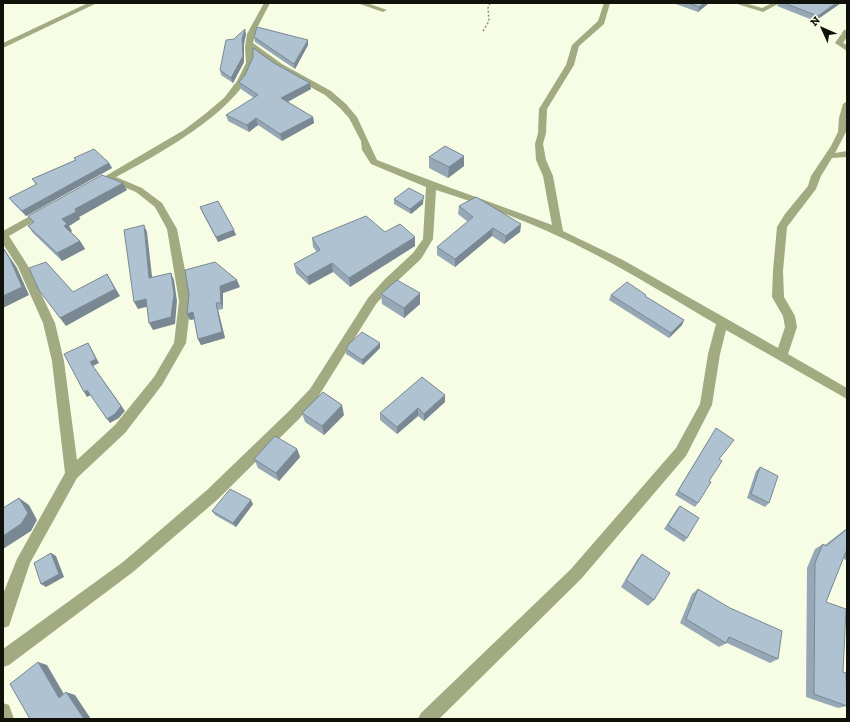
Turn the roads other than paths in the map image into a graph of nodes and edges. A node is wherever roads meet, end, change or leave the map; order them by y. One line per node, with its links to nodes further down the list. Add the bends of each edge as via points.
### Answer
1 (94, 3): 10 (street)
2 (267, 3): 9 (street, via 255,22)
3 (360, 3): 7 (street)
4 (607, 3): 19 (street, via 601,22 576,45 568,69 543,109 539,144 541,160 548,176)
5 (737, 3): 6 (street, via 763,10)
6 (777, 3)
7 (383, 10)
8 (847, 32): 11 (street, via 839,43)
9 (249, 44): 15 (street, via 250,62 239,84 215,110 179,136); 17 (street, via 280,66 328,93 343,106 353,117 374,162)
10 (3, 46)
11 (847, 49)
12 (847, 104): 14 (street, via 842,132)
13 (847, 154): 14 (street)
14 (829, 156): 22 (street, via 816,176 813,188 782,226 778,297 789,316 791,327)
15 (108, 178): 16 (street); 24 (street, via 139,190 159,205 172,229 185,301 180,343 158,381 120,429)
16 (94, 185)
17 (431, 185): 19 (street); 26 (street, via 428,239 417,256 388,282 372,301 314,393 299,410 212,495 128,567)
18 (52, 208): 20 (street)
19 (558, 232): 21 (street, via 619,263)
20 (3, 236): 24 (street, via 23,266 49,323 58,361)
21 (722, 323): 22 (street); 29 (street, via 706,405 681,452 576,574)
22 (781, 356): 23 (street)
23 (847, 394)
24 (72, 474): 25 (street, via 24,559)
25 (3, 620)
26 (3, 659)
27 (3, 711): 28 (street)
28 (5, 719)
29 (427, 719)

